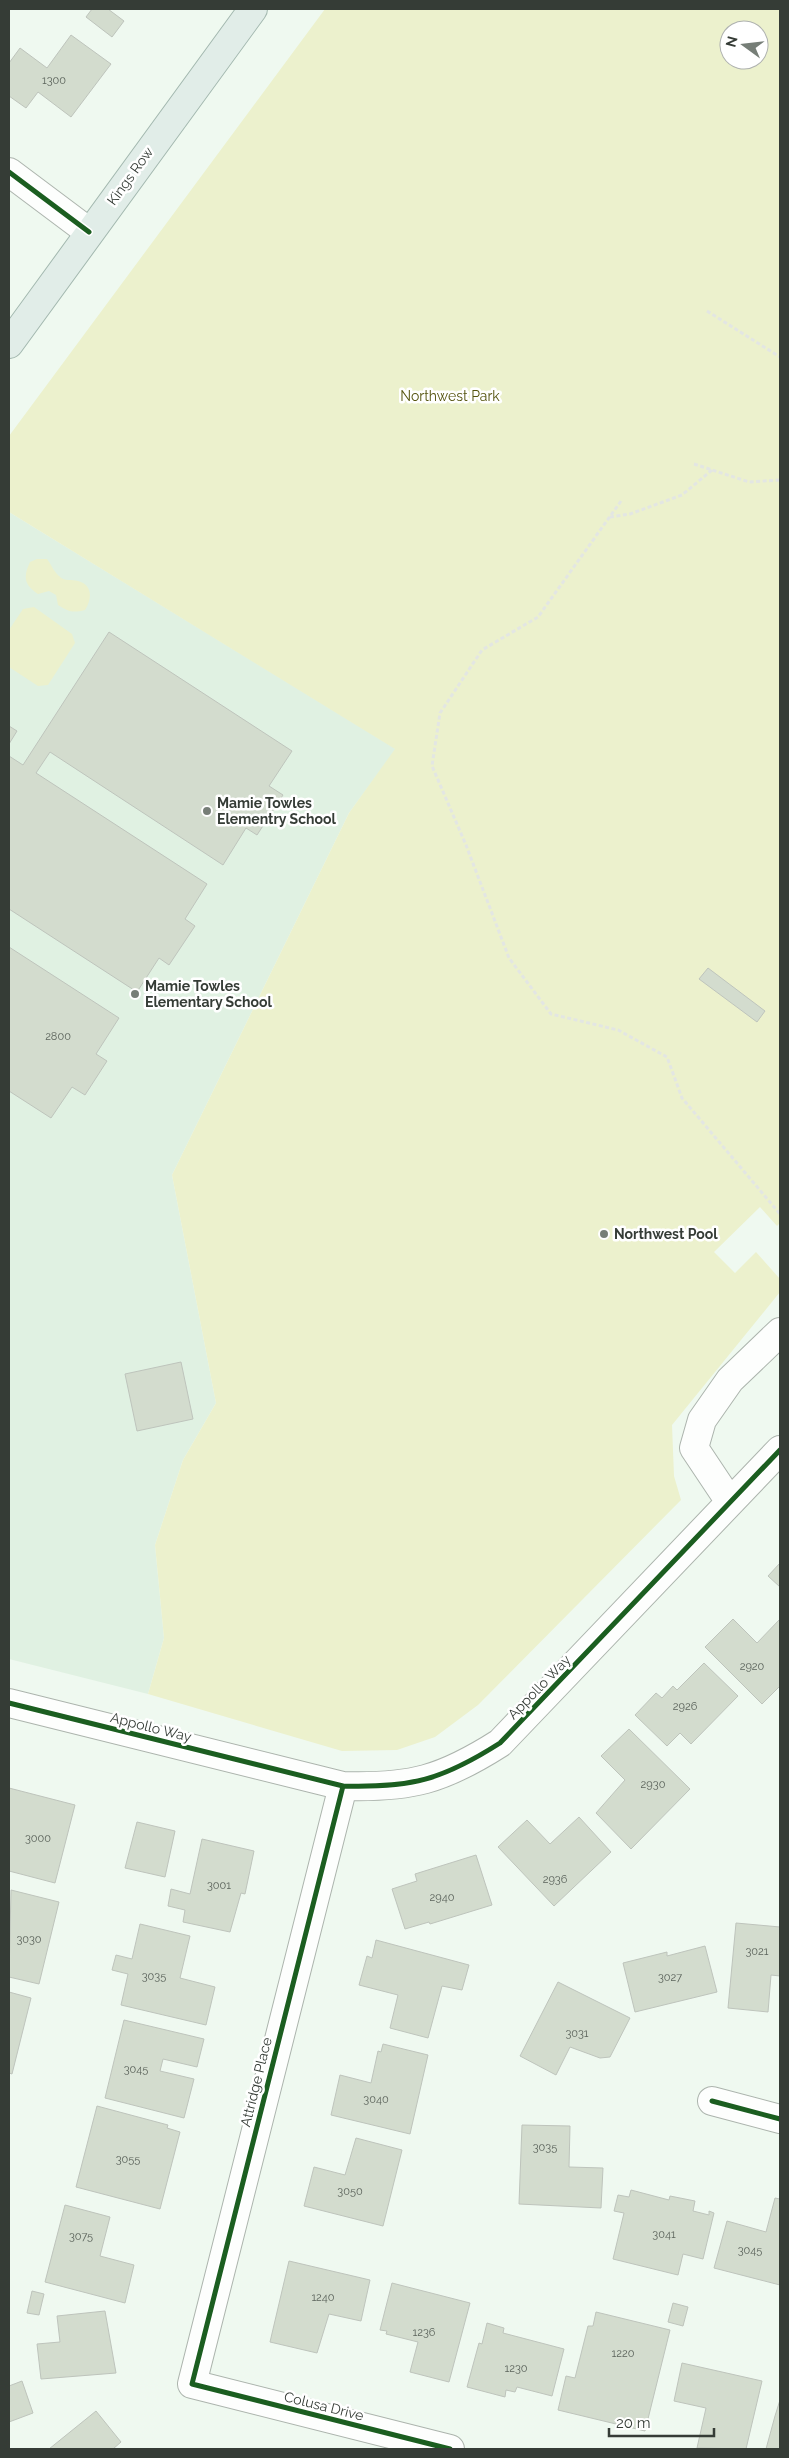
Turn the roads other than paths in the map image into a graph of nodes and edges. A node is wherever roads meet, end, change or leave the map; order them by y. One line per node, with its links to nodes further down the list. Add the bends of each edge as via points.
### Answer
1 (253, 9): 3 (main road, Kings Row)
2 (9, 172): 3 (street)
3 (89, 232): 4 (main road, Kings Row)
4 (9, 344)
5 (780, 1332): 7 (street, via 730,1380 702,1420 694,1448)
6 (780, 1450): 7 (street, Appollo Way)
7 (730, 1502): 9 (street, Appollo Way, via 500,1743 465,1765 424,1781 383,1787)
8 (9, 1703): 9 (street, Appollo Way)
9 (342, 1786): 12 (street, Attridge Place)
10 (712, 2102): 11 (street)
11 (780, 2119)
12 (192, 2384): 13 (street, Colusa Drive)
13 (450, 2449)

